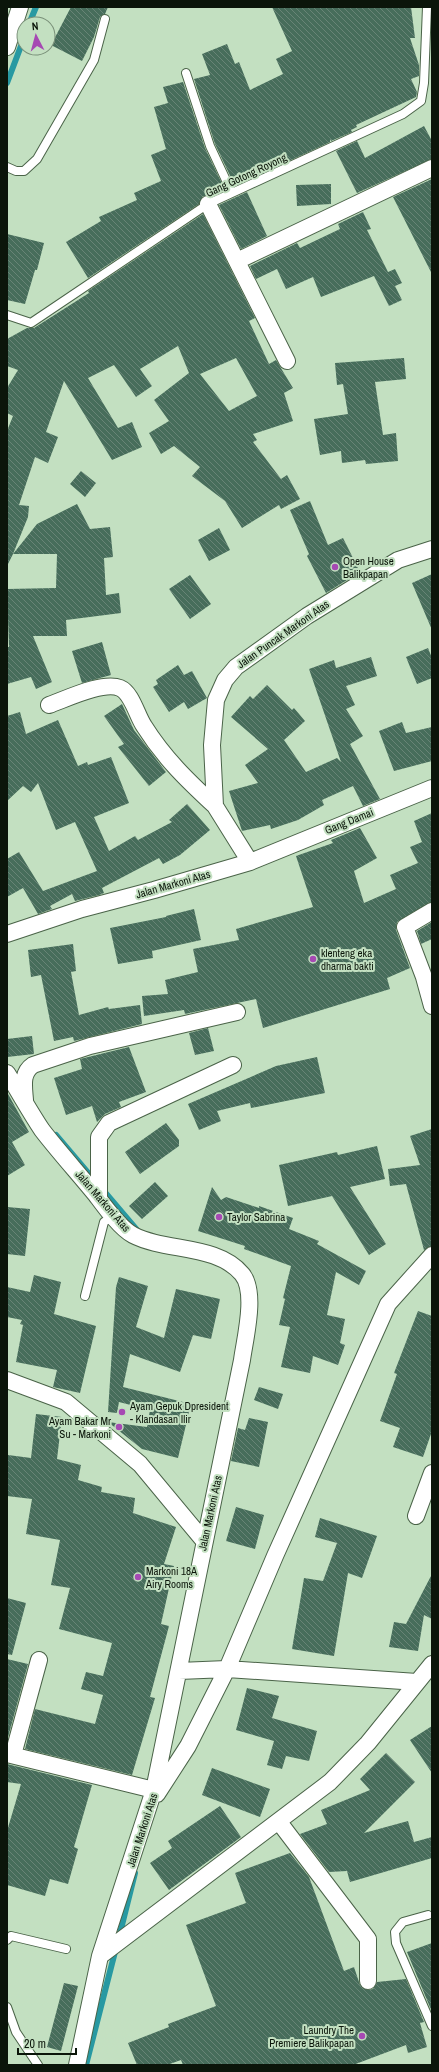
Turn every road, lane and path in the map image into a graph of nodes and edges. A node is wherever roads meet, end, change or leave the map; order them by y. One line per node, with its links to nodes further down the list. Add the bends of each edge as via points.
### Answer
1 (20, 7): 4 (street)
2 (427, 7): 8 (lane, Gang Gotong Royong, via 421,101 403,114)
3 (105, 19): 6 (lane, via 94,60 37,159 24,171)
4 (7, 47)
5 (186, 73): 8 (lane, via 210,146)
6 (7, 167)
7 (432, 168): 10 (street)
8 (232, 193): 9 (lane, Gang Gotong Royong)
9 (208, 204): 10 (street); 11 (lane, Gang Gotong Royong, via 31,323)
10 (237, 260): 12 (street)
11 (7, 315)
12 (287, 361)
13 (432, 550): 16 (street, Jalan Puncak Markoni Atas, via 392,563 307,616 236,667 225,680 216,700 212,745)
14 (49, 704): 16 (street, via 108,686 120,688 127,694 143,726 170,763)
15 (432, 788): 17 (street, Gang Damai)
16 (215, 806): 18 (street, Jalan Puncak Markoni Atas)
17 (266, 854): 18 (street, Jalan Markoni Atas)
18 (250, 862): 20 (street, Jalan Markoni Atas)
19 (432, 911): 21 (street, via 405,927)
20 (8, 931)
21 (432, 1006)
22 (238, 1012): 25 (street, via 98,1045 33,1065 28,1068 25,1075)
23 (233, 1065): 26 (street, via 109,1123 99,1137)
24 (7, 1073): 25 (street, Jalan Markoni Atas)
25 (25, 1102): 26 (street, Jalan Markoni Atas, via 43,1130)
26 (99, 1198): 27 (street, Jalan Markoni Atas)
27 (113, 1216): 29 (lane, via 104,1222); 33 (street, Jalan Markoni Atas, via 131,1234 147,1241 200,1251 229,1263 243,1274 249,1289 242,1360)
28 (432, 1255): 36 (street, via 388,1304 274,1556)
29 (85, 1296)
30 (7, 1380): 33 (street, via 66,1402 140,1464)
31 (432, 1472): 32 (street)
32 (416, 1516)
33 (204, 1541): 37 (street, Jalan Markoni Atas)
34 (39, 1660): 39 (street)
35 (432, 1664): 38 (street)
36 (227, 1669): 37 (street); 38 (street); 40 (street, via 188,1746)
37 (179, 1671): 40 (street, Jalan Markoni Atas)
38 (417, 1682): 41 (street, via 368,1743 330,1782)
39 (10, 1755): 40 (street)
40 (153, 1797): 45 (street, Jalan Markoni Atas)
41 (279, 1822): 45 (street); 46 (street, via 368,1939)
42 (428, 1915): 48 (lane, via 403,1922 396,1932 396,1943)
43 (7, 1940): 44 (lane, via 11,1936)
44 (66, 1949)
45 (100, 1956): 50 (street, Jalan Markoni Atas)
46 (368, 1982)
47 (7, 2007): 49 (lane, via 16,2032)
48 (432, 2026)
49 (38, 2065)
50 (78, 2065)

